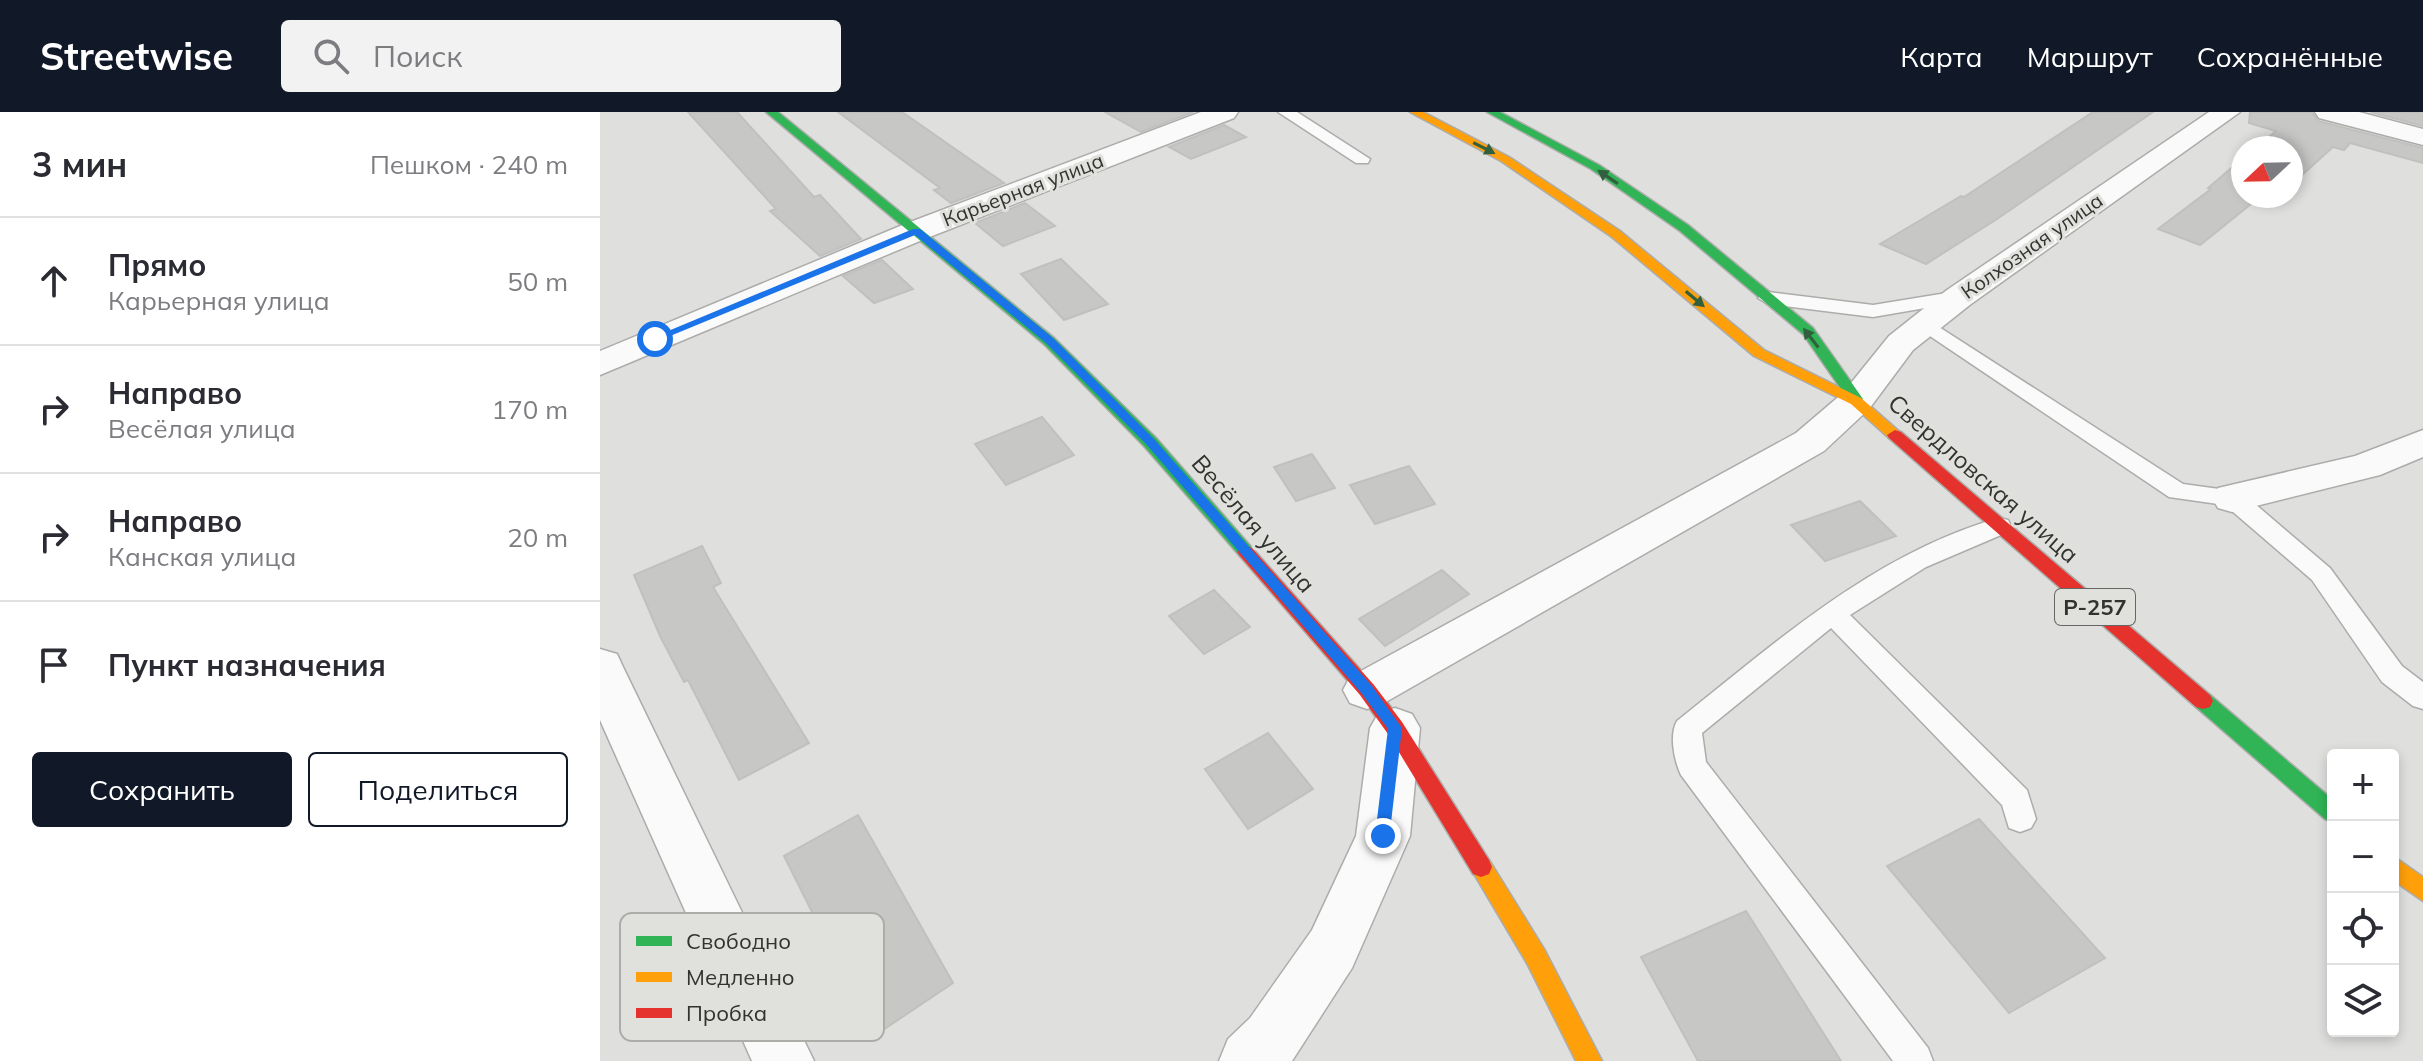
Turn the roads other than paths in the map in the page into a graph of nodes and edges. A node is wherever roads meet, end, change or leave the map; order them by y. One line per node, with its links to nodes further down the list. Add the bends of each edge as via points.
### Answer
1 (771, 112): 10 (main road, Весёлая улица)
2 (1225, 112): 10 (street, Карьерная улица)
3 (1286, 112): 9 (lane)
4 (1415, 112): 15 (main road, Свердловская улица / Р-257, one-way to 15, via 1505,159 1616,234 1759,353)
5 (1492, 112): 12 (main road, Свердловская улица, one-way to 5, via 1684,228 1607,176)
6 (2227, 112): 11 (street, Колхозная улица)
7 (2328, 112): 8 (street)
8 (2423, 137)
9 (1362, 159)
10 (916, 231): 14 (street, Карьерная улица); 22 (main road, Весёлая улица, via 1049,341 1150,442)
11 (1959, 297): 12 (lane, via 1873,311); 13 (street, Колхозная улица)
12 (1768, 298): 15 (main road, Свердловская улица, one-way to 12, via 1808,331)
13 (1925, 324): 15 (street, Колхозная улица, via 1901,343); 17 (lane, via 2177,491)
14 (600, 364)
15 (1856, 401): 18 (main road, Свердловская улица / Р-257); 22 (street, Колхозная улица, via 1810,442)
16 (2423, 442): 17 (street, via 2366,466)
17 (2232, 498): 21 (lane, via 2321,574 2392,674)
18 (1999, 526): 19 (lane, via 1917,561); 23 (main road, Свердловская улица / Р-257)
19 (1832, 613): 24 (lane, via 2016,799); 32 (lane, via 1687,729 1692,766)
20 (600, 667): 27 (street)
21 (2423, 698)
22 (1381, 709): 30 (street, via 1383,836 1332,949); 31 (main road, Весёлая улица, via 1536,957)
23 (2327, 808)
24 (2020, 819)
25 (2399, 871): 26 (main road)
26 (2423, 891)
27 (714, 913)
28 (774, 1041): 29 (street)
29 (783, 1061)
30 (1250, 1061)
31 (1589, 1061)
32 (1915, 1061)

